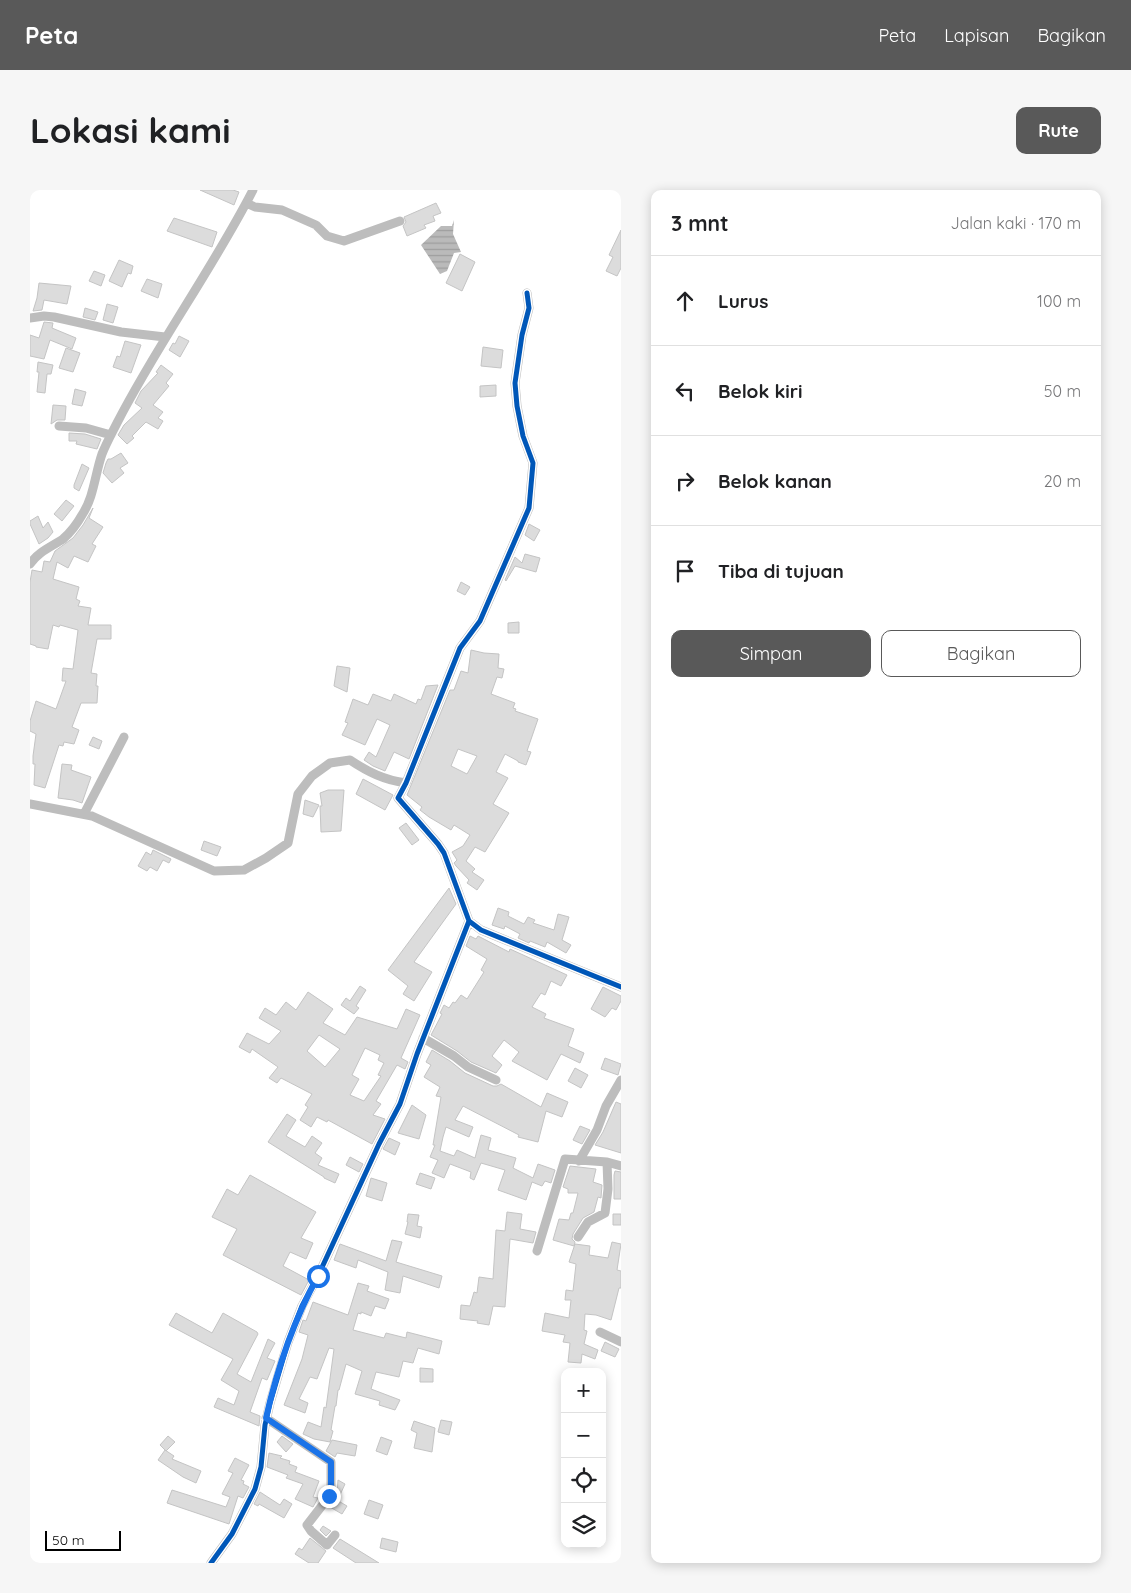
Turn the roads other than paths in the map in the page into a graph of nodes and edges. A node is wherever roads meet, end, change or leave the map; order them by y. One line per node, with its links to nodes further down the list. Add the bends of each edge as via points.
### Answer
1 (253, 190): 2 (street)
2 (246, 204): 3 (street, via 282,210 316,225 327,236 344,241); 6 (street, via 219,254)
3 (400, 221)
4 (527, 293): 11 (street, via 529,308 515,383 523,436 533,463 529,508 480,622 460,648)
5 (30, 318): 6 (street, via 54,316 121,332)
6 (165, 337): 8 (street)
7 (60, 426): 8 (street, via 86,428)
8 (111, 435): 9 (street, via 83,514 71,531)
9 (30, 564)
10 (124, 737): 13 (street)
11 (406, 783): 13 (street, via 389,781 350,760 330,763 312,776 298,794 288,843 244,870 214,870); 14 (street, via 398,798 444,853)
12 (30, 804): 13 (street)
13 (84, 814)
14 (469, 921): 15 (street, via 481,930); 16 (street)
15 (621, 987)
16 (423, 1038): 17 (street, via 470,1068); 26 (street, via 400,1104 302,1306)
17 (496, 1080)
18 (621, 1080): 19 (street)
19 (579, 1161): 20 (street); 23 (street, via 567,1159 563,1162)
20 (606, 1162): 21 (street); 22 (street, via 608,1189 605,1213 588,1222)
21 (621, 1166)
22 (578, 1237)
23 (537, 1251)
24 (600, 1332): 25 (street)
25 (621, 1342)
26 (266, 1418): 27 (street, via 331,1462 331,1494 307,1525 325,1545); 28 (street, via 261,1467 255,1489 232,1534)
27 (335, 1535)
28 (211, 1563)

